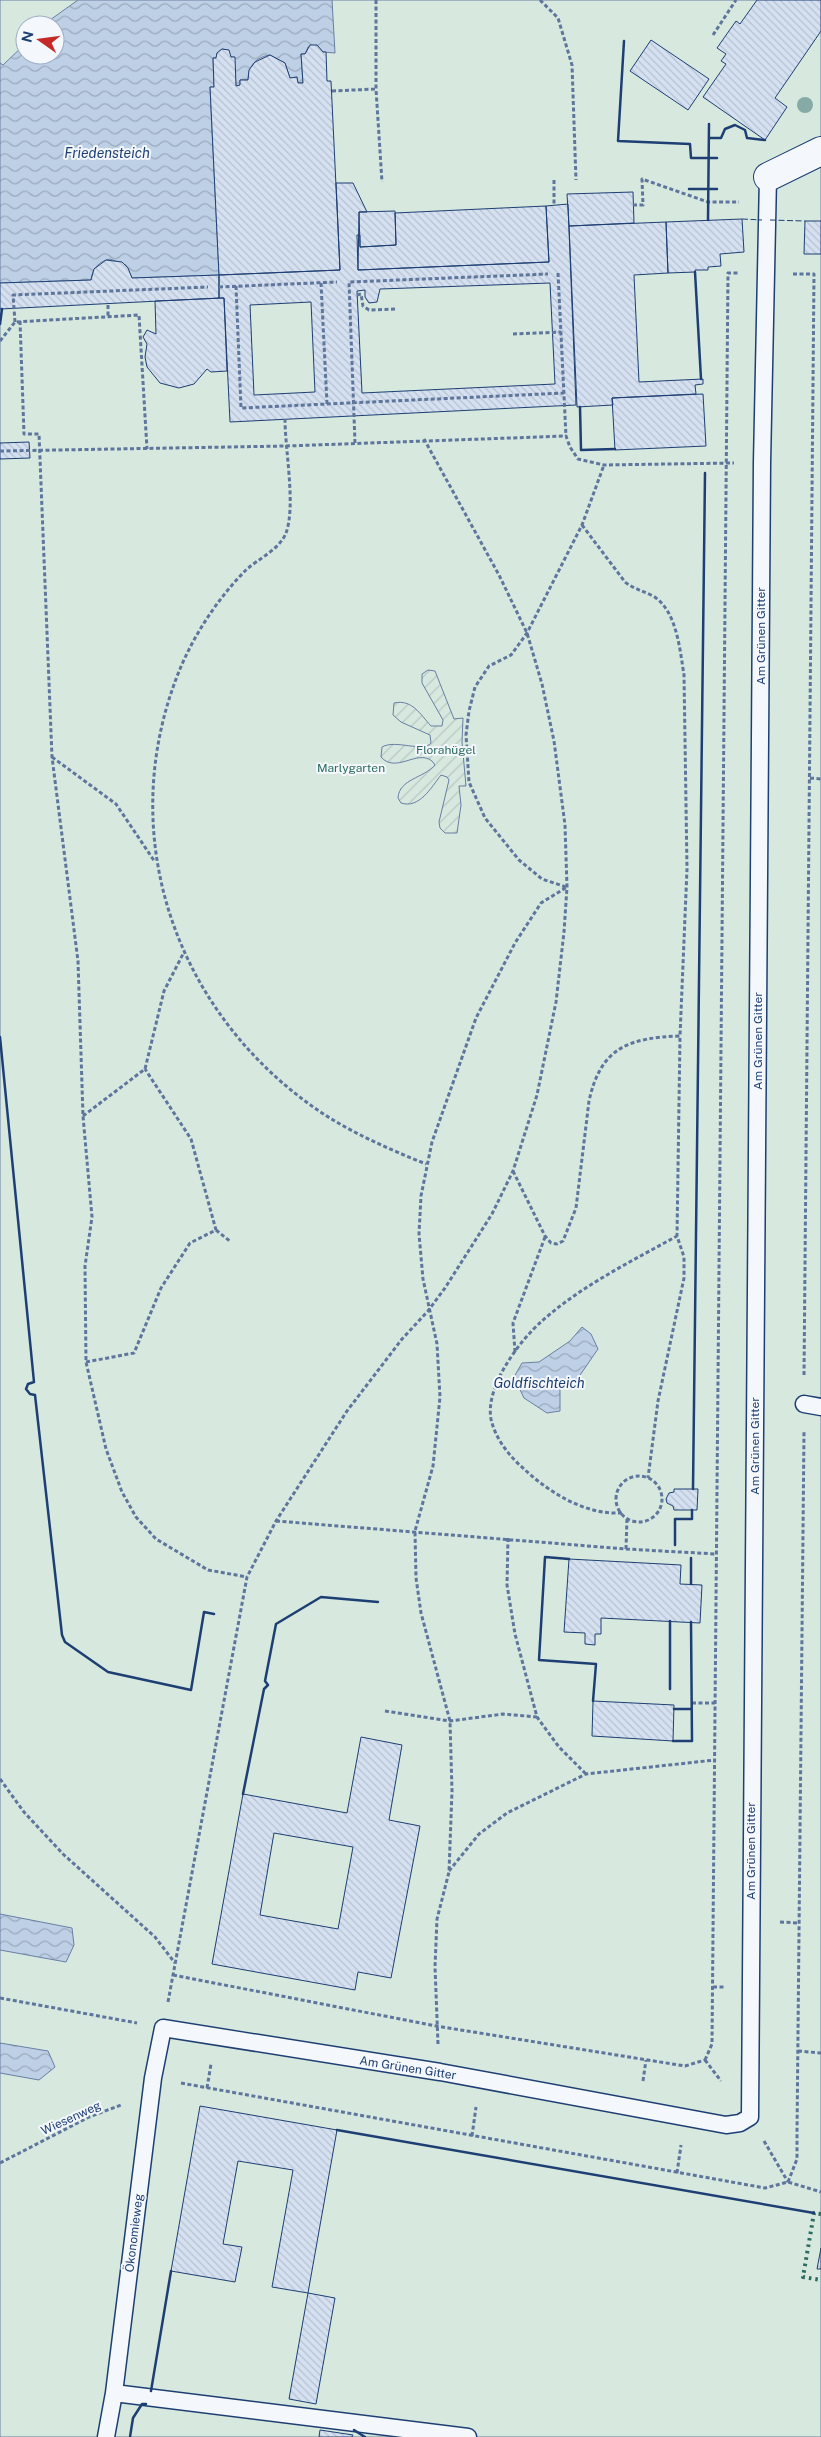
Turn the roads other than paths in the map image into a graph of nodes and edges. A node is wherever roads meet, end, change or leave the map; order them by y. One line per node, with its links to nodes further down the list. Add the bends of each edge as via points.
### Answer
1 (821, 151): 2 (street)
2 (768, 177): 5 (lane, Am Grünen Gitter, via 762,463 750,2117 740,2123 726,2125 440,2072)
3 (804, 1404): 4 (lane)
4 (821, 1407)
5 (163, 2028): 6 (lane, Ökonomieweg)
6 (114, 2393): 7 (lane); 8 (lane, Ökonomieweg)
7 (386, 2432): 9 (lane)
8 (106, 2437)
9 (468, 2437)

